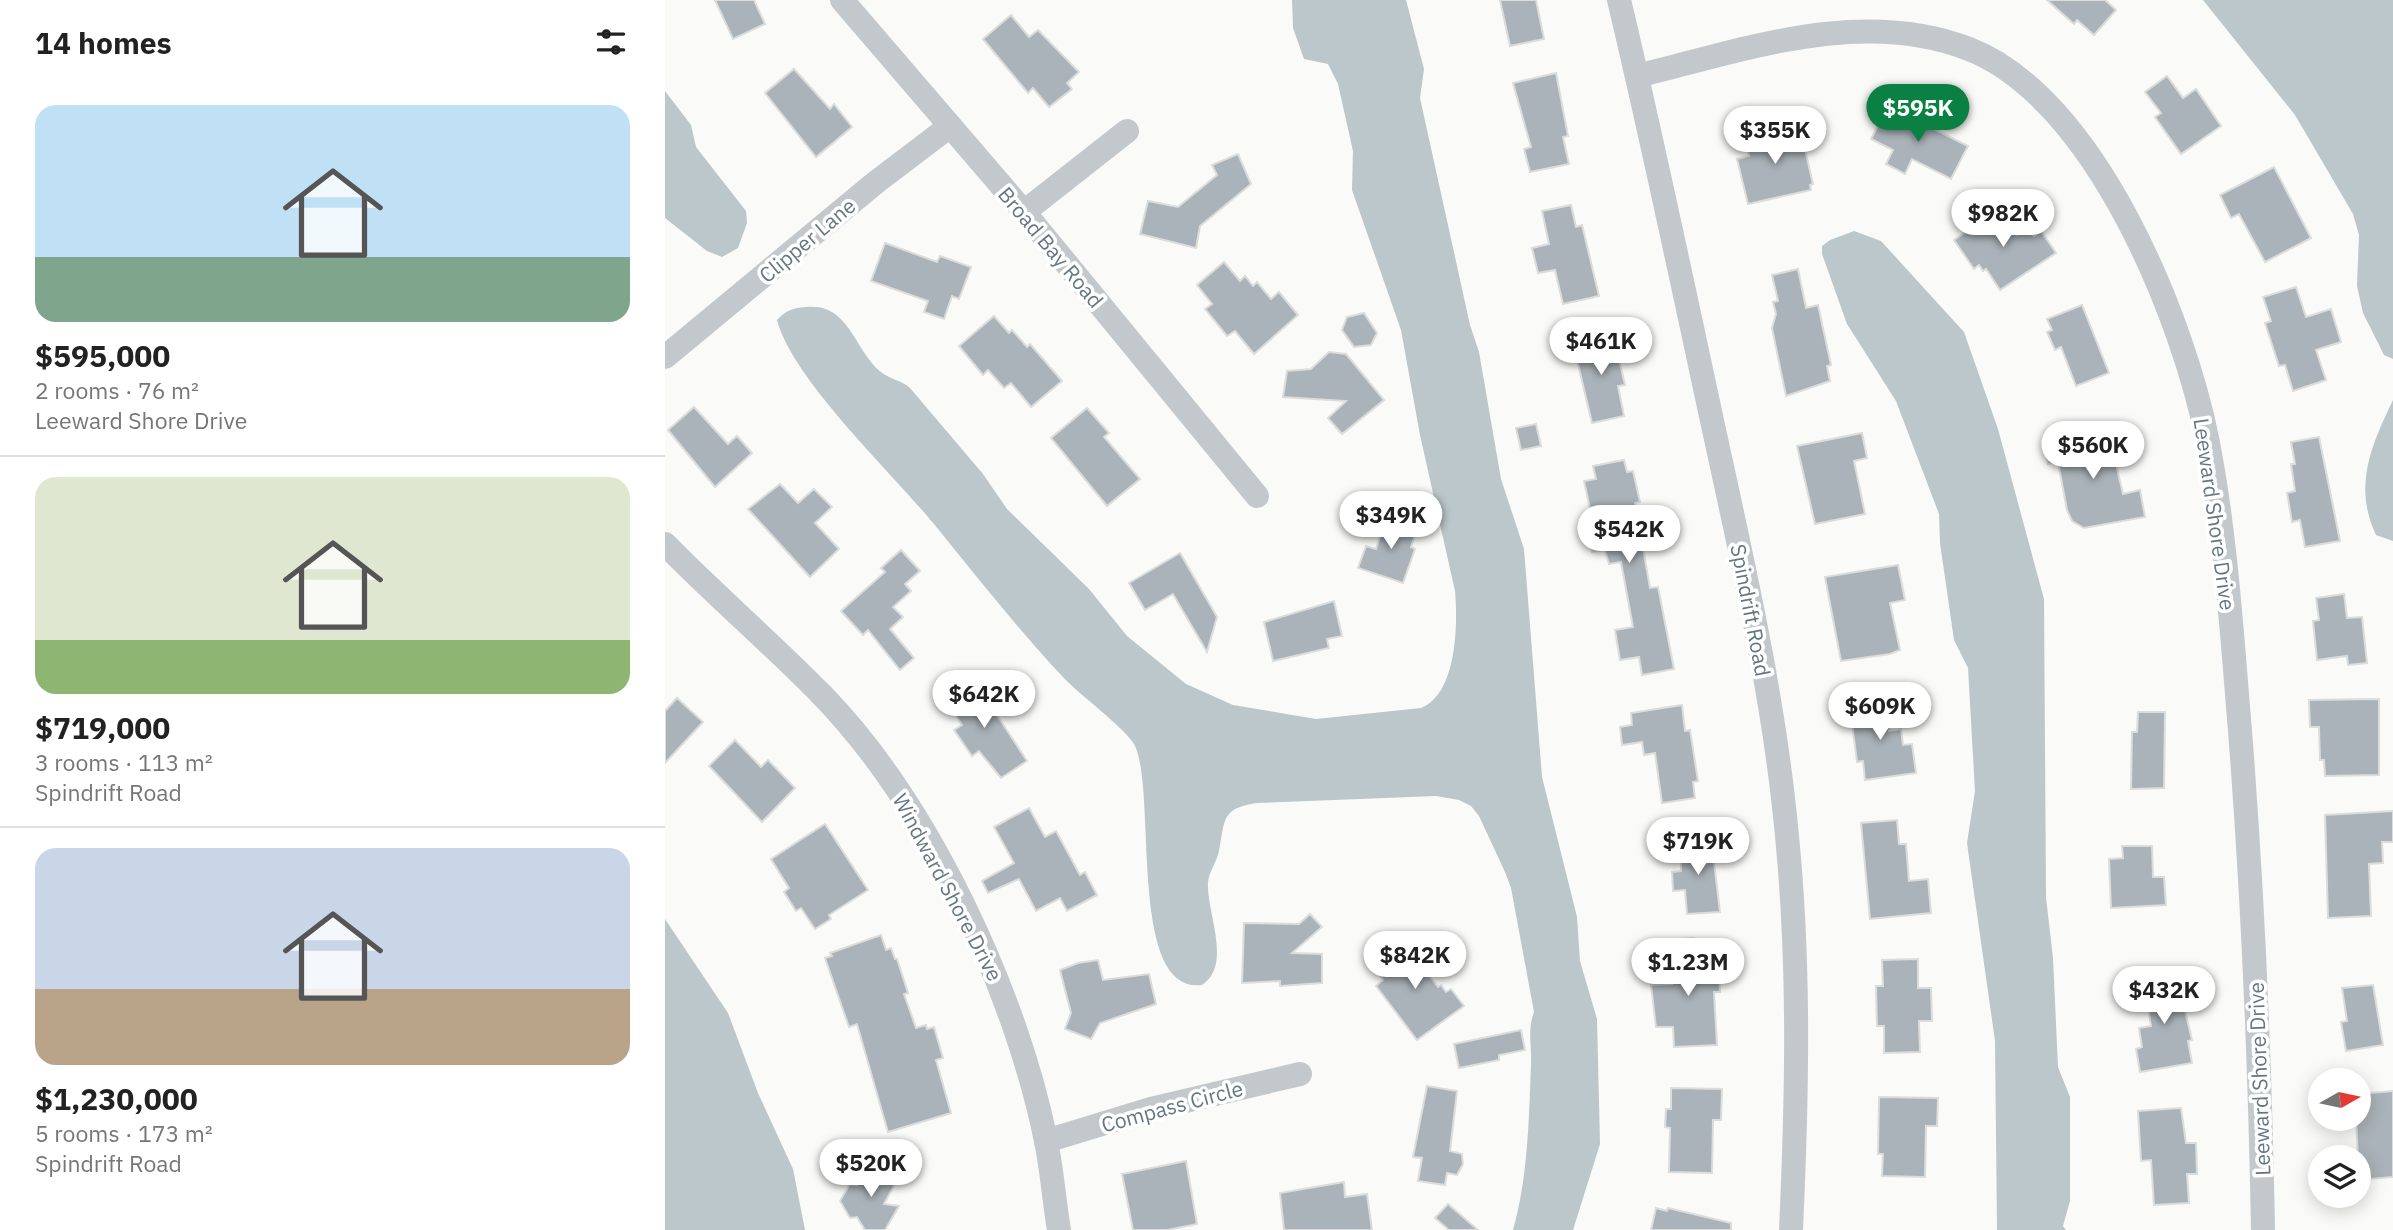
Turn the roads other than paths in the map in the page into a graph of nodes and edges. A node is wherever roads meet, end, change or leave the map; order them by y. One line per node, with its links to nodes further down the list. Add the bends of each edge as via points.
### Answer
1 (842, 0): 4 (street, Broad Bay Road)
2 (1619, 0): 3 (street, Spindrift Road)
3 (1637, 76): 13 (street, Spindrift Road, via 1746,576 1774,729 1797,968); 14 (street, Leeward Shore Drive, via 1830,33 1887,31 1946,41 2002,66 2032,90 2088,157 2131,228 2192,377 2218,505 2252,884)
4 (950, 126): 6 (street, Broad Bay Road); 7 (street, Clipper Lane)
5 (1127, 131): 6 (street)
6 (1024, 212): 8 (street, Broad Bay Road)
7 (665, 357)
8 (1257, 496)
9 (665, 544): 11 (street, Windward Shore Drive, via 822,695 898,793 936,855 1001,986)
10 (1300, 1074): 11 (street, Compass Circle, via 1151,1109)
11 (1046, 1141): 12 (street, Windward Shore Drive)
12 (1059, 1230)
13 (1791, 1230)
14 (2263, 1230)

